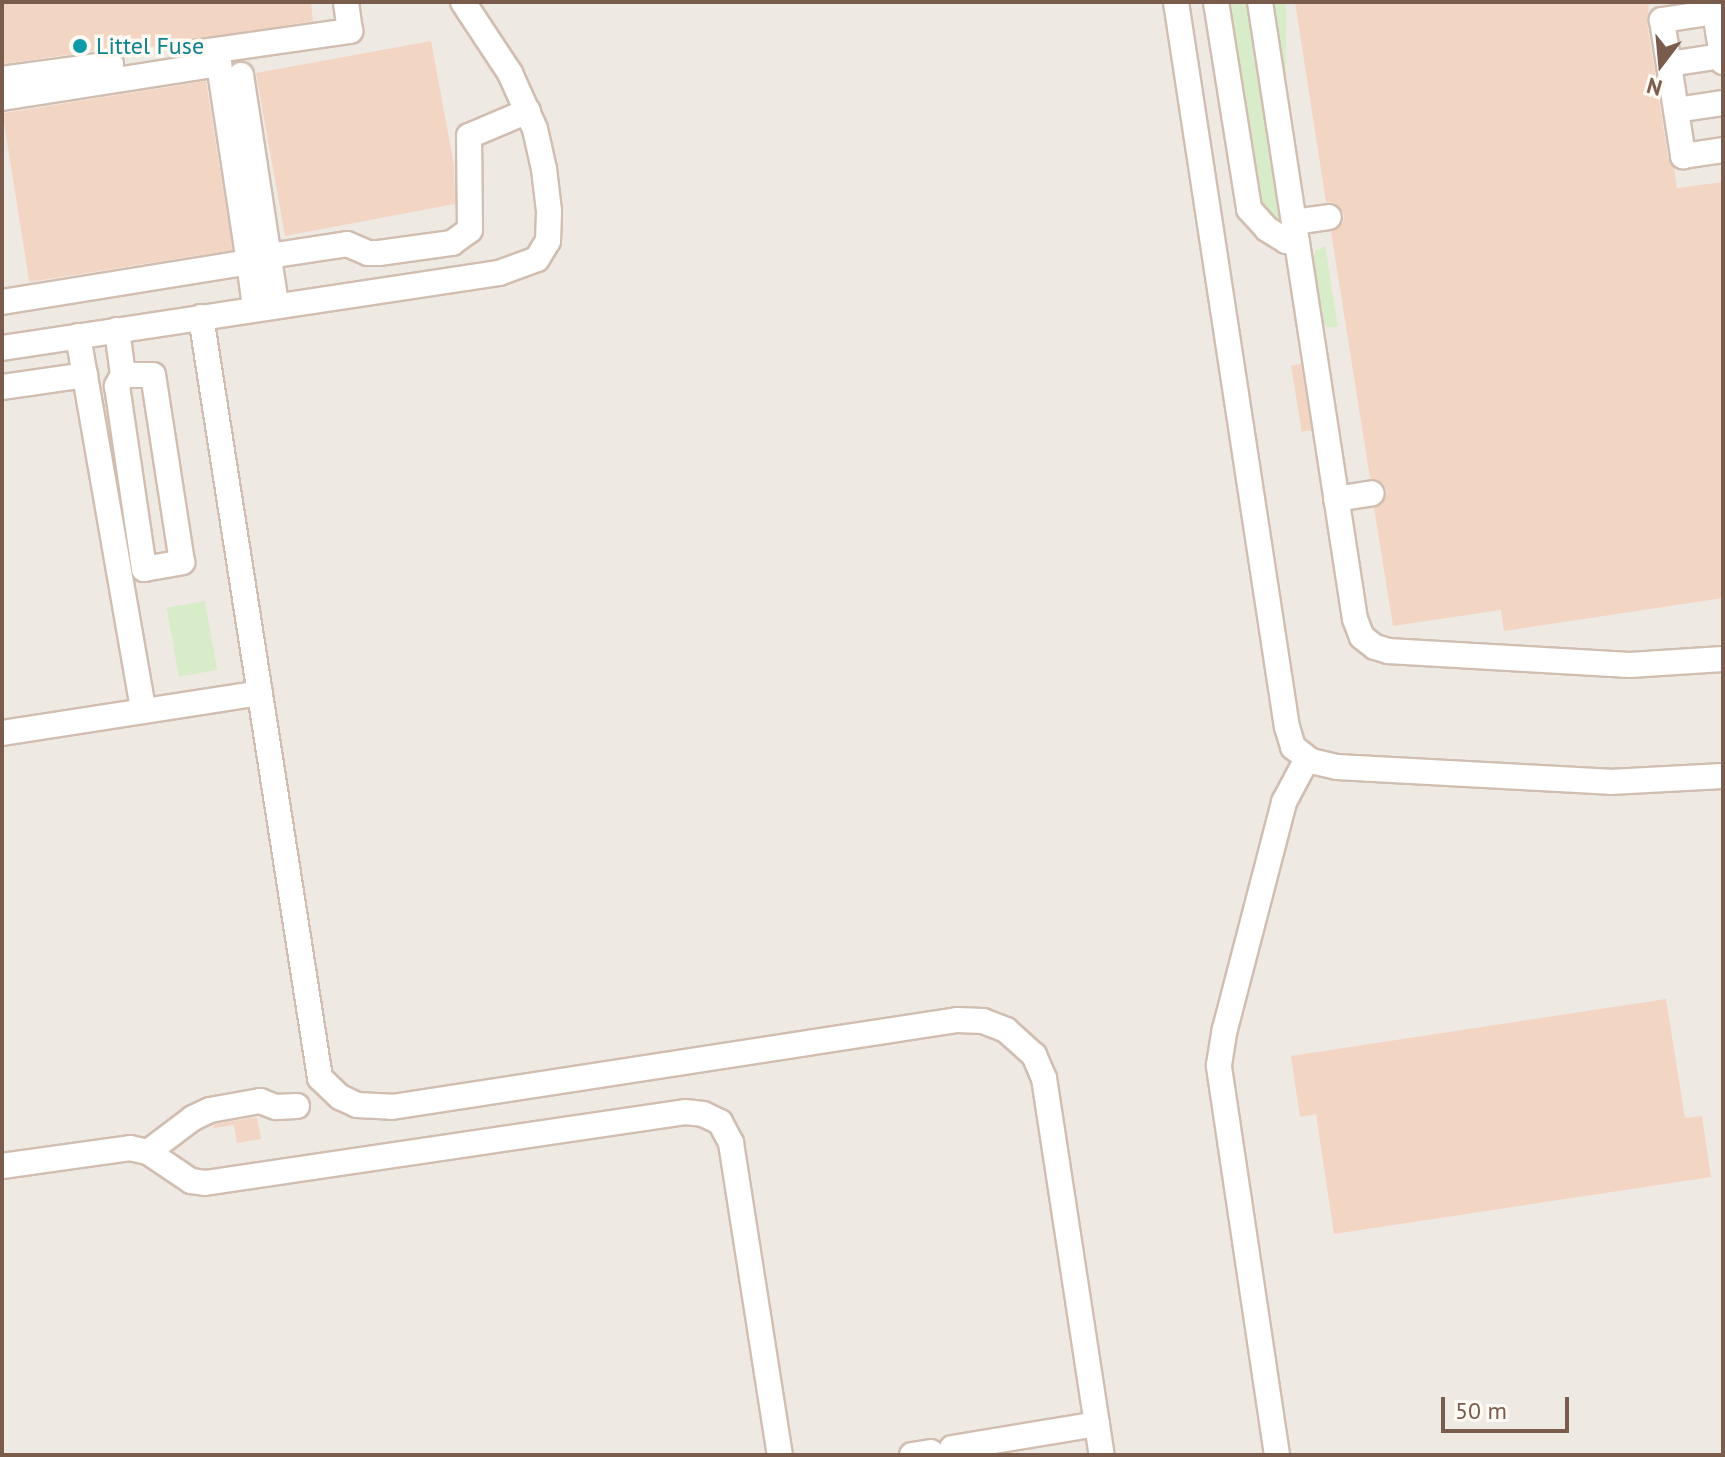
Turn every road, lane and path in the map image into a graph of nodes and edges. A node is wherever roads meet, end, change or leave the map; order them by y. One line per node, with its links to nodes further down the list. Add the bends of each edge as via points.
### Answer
1 (346, 2): 9 (street, via 350,31)
2 (463, 2): 13 (street, via 510,73)
3 (1176, 2): 33 (street, via 1287,727 1293,747)
4 (1216, 2): 16 (street, via 1249,209 1286,241)
5 (1260, 2): 16 (street)
6 (1723, 59): 7 (street); 7 (street, via 1715,12 1662,20)
7 (1669, 64): 12 (street)
8 (241, 75): 17 (street)
9 (2, 79)
10 (2, 98): 17 (street, via 219,64)
11 (1723, 103): 12 (street)
12 (1676, 110): 14 (street, via 1683,156)
13 (528, 111): 17 (street, via 469,136 470,230 452,243 379,253 347,244); 19 (street, via 548,196 548,241 537,259 499,273)
14 (1723, 150)
15 (1329, 217): 16 (street)
16 (1295, 232): 28 (street)
17 (259, 259): 18 (street); 19 (street)
18 (2, 302)
19 (265, 306): 20 (street)
20 (201, 317): 21 (street); 30 (street)
21 (117, 330): 22 (street); 25 (street)
22 (78, 336): 23 (street); 24 (street)
23 (2, 348)
24 (85, 375): 26 (street); 31 (street)
25 (123, 375): 25 (street, via 153,375 182,562 144,569 117,386)
26 (2, 387)
27 (1372, 493): 28 (street)
28 (1336, 499): 29 (street, via 1355,619 1362,637 1375,647 1614,664)
29 (1723, 659)
30 (260, 693): 31 (street); 38 (street, via 315,1065 329,1090 357,1105 392,1107 957,1020 994,1025 1027,1046 1044,1078)
31 (143, 709): 32 (street)
32 (2, 733)
33 (1307, 759): 34 (street, via 1337,767 1599,782); 42 (street, via 1284,802 1219,1065)
34 (1723, 776)
35 (297, 1106): 36 (street, via 260,1101 210,1110)
36 (148, 1152): 37 (street, via 122,1148); 41 (street, via 191,1181 205,1183 685,1112 712,1117 731,1143)
37 (2, 1166)
38 (1097, 1424): 39 (street); 40 (street)
39 (932, 1452)
40 (1095, 1454)
41 (780, 1455)
42 (1277, 1455)

